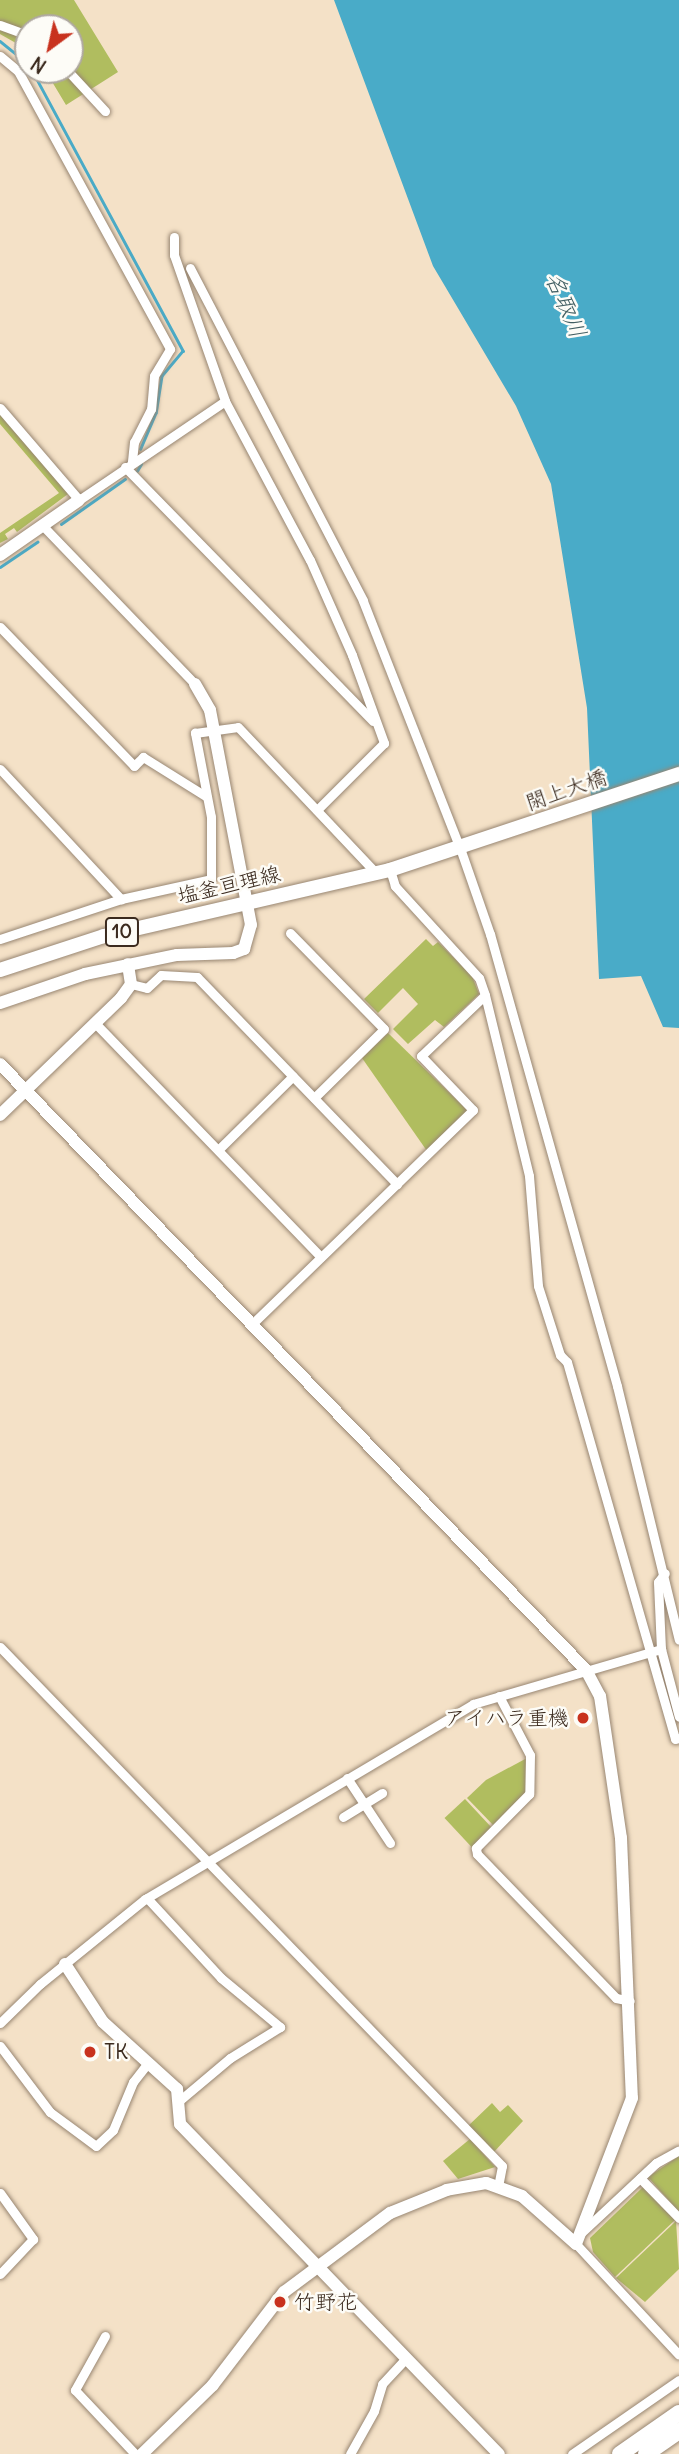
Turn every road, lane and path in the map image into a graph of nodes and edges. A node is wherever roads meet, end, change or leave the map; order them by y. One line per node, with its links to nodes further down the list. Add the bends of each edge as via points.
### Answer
1 (0, 56): 8 (street, via 18,71 170,349 154,376 151,409)
2 (80, 84): 3 (street)
3 (105, 111)
4 (174, 237): 6 (street, via 174,255)
5 (190, 268): 20 (street, via 363,601)
6 (225, 401): 8 (street); 14 (street, via 310,560)
7 (0, 408): 9 (street)
8 (128, 465): 9 (street); 14 (street)
9 (79, 500): 10 (street)
10 (43, 526): 11 (street); 13 (street)
11 (0, 555)
12 (0, 627): 18 (street, via 134,766 143,757)
13 (195, 684): 15 (street)
14 (377, 725): 19 (street, via 384,743)
15 (214, 729): 18 (street, via 195,733); 19 (street, via 238,727); 23 (street)
16 (0, 769): 22 (street)
17 (679, 774): 20 (main road, 閖上大橋 / 10)
18 (207, 796): 22 (street, via 211,879)
19 (317, 810): 21 (street)
20 (463, 847): 21 (main road, 塩釜亘理線 / 10); 41 (street)
21 (383, 872): 23 (main road, 塩釜亘理線 / 10); 29 (street, via 479,978)
22 (121, 899): 25 (street)
23 (246, 903): 26 (street, via 251,925 244,949); 27 (main road, 塩釜亘理線 / 10, via 104,936)
24 (290, 933): 35 (street, via 384,1029)
25 (0, 939)
26 (128, 964): 28 (street); 30 (street)
27 (0, 970)
28 (131, 985): 31 (street); 33 (street, via 147,988 161,975 197,977)
29 (485, 995): 38 (street, via 421,1056 473,1110); 45 (street, via 530,1176 538,1286 567,1362)
30 (0, 1003)
31 (95, 1023): 34 (street); 37 (street)
32 (0, 1064): 34 (street)
33 (293, 1076): 35 (street); 37 (street)
34 (25, 1091): 36 (street); 40 (street)
35 (314, 1098): 38 (street)
36 (0, 1115)
37 (218, 1150): 39 (street)
38 (397, 1184): 39 (street)
39 (321, 1257): 40 (street)
40 (251, 1325): 46 (street)
41 (665, 1573): 42 (street); 44 (street, via 658,1582)
42 (679, 1640)
43 (0, 1647): 55 (street)
44 (661, 1649): 45 (street); 48 (street)
45 (650, 1650): 46 (street); 49 (street, via 675,1739)
46 (586, 1670): 47 (street); 58 (street, via 600,1696 621,1839)
47 (499, 1696): 50 (street, via 473,1703); 58 (street, via 530,1755 529,1794 476,1848 477,1854 617,1998)
48 (679, 1717)
49 (679, 1738)
50 (347, 1778): 52 (street); 55 (street)
51 (382, 1793): 52 (street)
52 (364, 1804): 53 (street); 54 (street)
53 (343, 1817)
54 (390, 1843)
55 (207, 1862): 56 (street); 65 (street, via 502,2166)
56 (147, 1898): 57 (street); 62 (street, via 222,1978 280,2027 230,2058)
57 (65, 1964): 59 (street); 61 (street, via 103,2022)
58 (630, 2001): 68 (street, via 632,2098)
59 (0, 2023)
60 (0, 2046): 61 (street, via 50,2112 96,2146 113,2130 133,2082)
61 (147, 2064): 62 (street, via 177,2090)
62 (179, 2101): 69 (street, via 180,2124)
63 (679, 2150): 64 (street)
64 (640, 2178): 67 (street); 68 (street)
65 (498, 2186): 68 (street, via 522,2196); 69 (street, via 467,2184 414,2203 366,2228)
66 (0, 2193): 70 (street, via 33,2239)
67 (679, 2218)
68 (577, 2240): 72 (street)
69 (317, 2266): 73 (street); 78 (street, via 273,2304 213,2385)
70 (0, 2274)
71 (106, 2336): 77 (street, via 75,2390)
72 (679, 2355)
73 (406, 2358): 79 (street, via 382,2384 374,2411); 80 (street)
74 (679, 2380): 81 (street)
75 (679, 2413): 82 (highway)
76 (679, 2431): 83 (highway)
77 (135, 2454)
78 (142, 2454)
79 (350, 2454)
80 (499, 2454)
81 (572, 2454)
82 (620, 2454)
83 (646, 2454)

